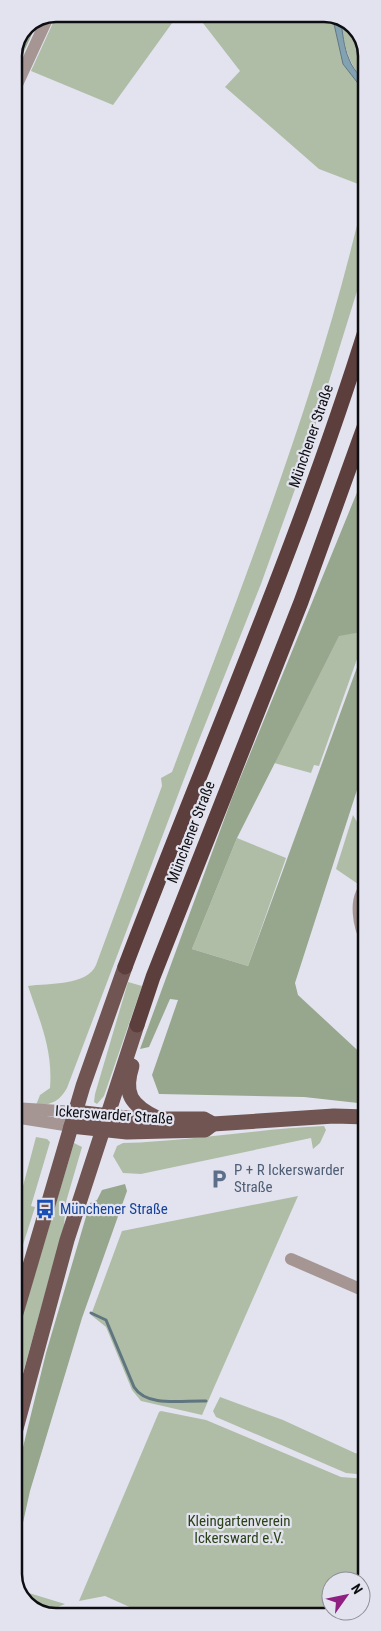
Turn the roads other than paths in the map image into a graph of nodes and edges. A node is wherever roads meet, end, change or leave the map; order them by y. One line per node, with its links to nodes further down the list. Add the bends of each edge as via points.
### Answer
1 (45, 25): 2 (street)
2 (22, 74)
3 (358, 352): 5 (highway, Münchener Straße, via 275,590 182,817)
4 (358, 443): 6 (highway, Münchener Straße, via 301,602)
5 (126, 967): 10 (main road, Münchener Straße)
6 (137, 1025): 11 (main road, via 138,1042 128,1090 137,1105); 12 (main road, Münchener Straße)
7 (22, 1109): 10 (street, Ickerswarder Straße)
8 (22, 1117): 10 (street, Ickerswarder Straße)
9 (358, 1117): 13 (main road, Ickerswarder Straße)
10 (73, 1119): 12 (main road, Ickerswarder Straße); 16 (main road, Münchener Straße)
11 (159, 1119): 12 (main road, Ickerswarder Straße); 13 (main road, Ickerswarder Straße, via 204,1119)
12 (104, 1123): 13 (main road, Ickerswarder Straße, via 127,1132 206,1130); 17 (main road, Münchener Straße, via 67,1240)
13 (213, 1124)
14 (291, 1259): 15 (street)
15 (358, 1288)
16 (22, 1293)
17 (22, 1406)

